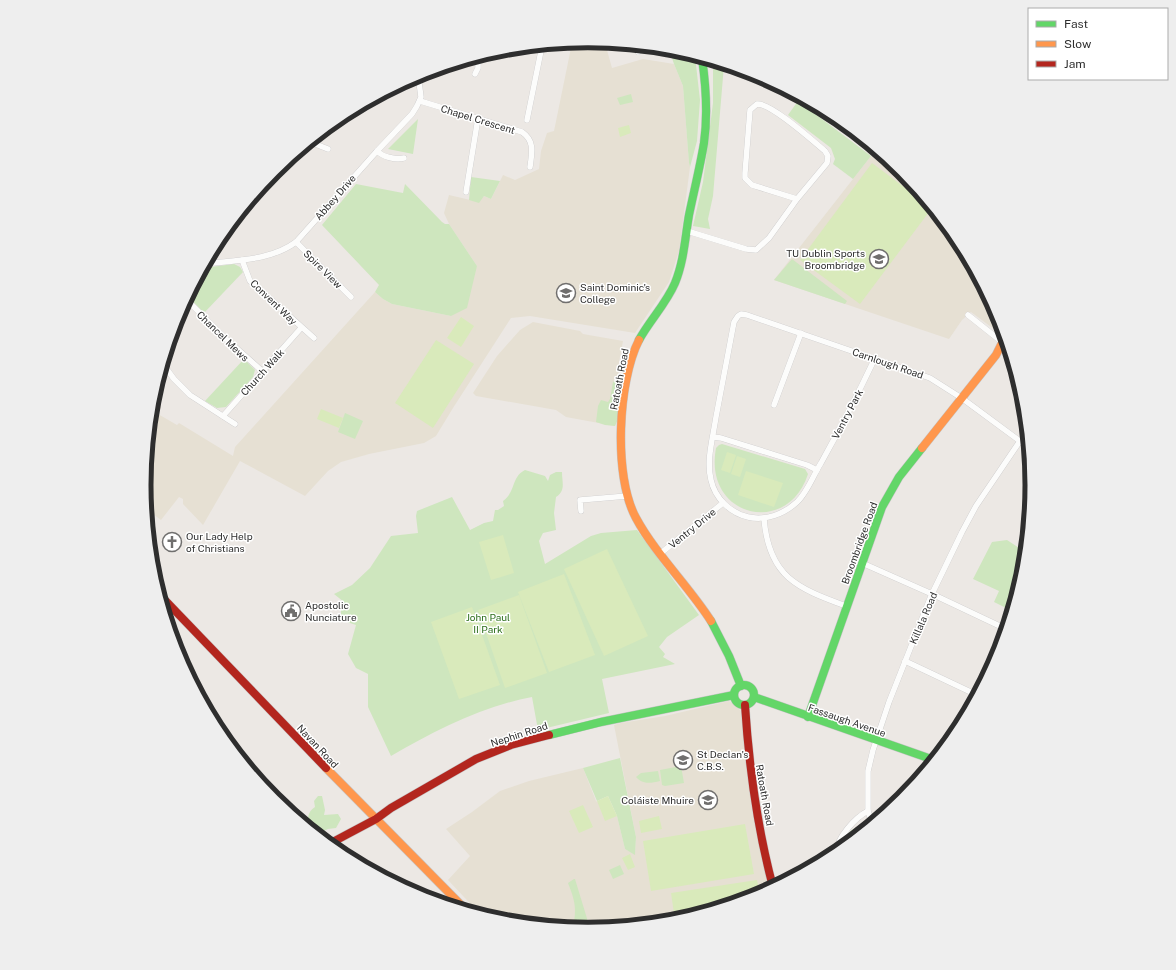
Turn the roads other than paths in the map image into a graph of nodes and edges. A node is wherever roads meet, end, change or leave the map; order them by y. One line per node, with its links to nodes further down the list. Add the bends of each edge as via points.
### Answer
1 (541, 51): 8 (street)
2 (478, 62): 4 (street)
3 (703, 64): 16 (main road, Ratoath Road, via 706,86 705,134)
4 (475, 74)
5 (419, 82): 6 (street)
6 (420, 101): 7 (street, Chapel Crescent); 11 (street, Abbey Drive, via 412,114)
7 (478, 118): 13 (street, Chapel Crescent, via 528,136 532,142); 14 (street)
8 (527, 120)
9 (315, 144): 10 (street)
10 (328, 149)
11 (377, 151): 12 (street, via 385,156); 17 (street, Abbey Drive)
12 (404, 158)
13 (530, 167)
14 (466, 192)
15 (797, 200): 15 (street, via 827,163 828,156 780,114 765,105 757,104 750,110 745,178 752,185); 16 (street, via 769,238 756,250)
16 (687, 231): 40 (main road, Ratoath Road, via 675,284 639,341 630,364 622,430 623,467)
17 (296, 242): 18 (street, Abbey Drive, via 277,253); 20 (street, Spire View)
18 (242, 260): 19 (street, Abbey Drive); 24 (street, Convent Way, via 250,281)
19 (212, 263)
20 (351, 297)
21 (191, 304): 31 (street, Chancel Mews)
22 (968, 315): 26 (street)
23 (738, 316): 25 (street, Carnlough Road, via 747,315); 36 (street, Ventry Park, via 734,322)
24 (301, 328): 27 (street, Convent Way); 31 (street, Church Walk)
25 (801, 333): 29 (street, Carnlough Road); 33 (street)
26 (999, 337)
27 (314, 338)
28 (1002, 345): 32 (main road, Broombridge Road)
29 (875, 358): 32 (street, Carnlough Road, via 930,378); 39 (street, Ventry Park)
30 (167, 369): 34 (street, via 190,395)
31 (262, 371): 34 (street, Church Walk)
32 (963, 399): 37 (street, Carnlough Road); 45 (main road, Broombridge Road, via 889,494)
33 (774, 405)
34 (223, 416): 35 (street)
35 (235, 424)
36 (713, 437): 39 (street); 41 (street, Ventry Park, via 710,457 711,480)
37 (1020, 441): 38 (street, Carnlough Road); 46 (street, Killala Road, via 976,506)
38 (1023, 443)
39 (817, 470): 43 (street, Ventry Park, via 799,500 779,514)
40 (628, 496): 42 (street, via 580,500); 44 (main road, Ratoath Road, via 632,510)
41 (723, 503): 43 (street, Ventry Park, via 743,516); 44 (street, Ventry Drive)
42 (582, 511)
43 (764, 519): 48 (street, via 771,552 781,570 806,590)
44 (661, 553): 51 (main road, Ratoath Road, via 715,628 730,656)
45 (862, 564): 46 (street); 48 (main road, Broombridge Road)
46 (932, 594): 49 (street); 50 (street, Killala Road)
47 (167, 603): 60 (main road, Navan Road)
48 (846, 606): 56 (main road, Broombridge Road)
49 (1001, 627)
50 (905, 662): 52 (street); 57 (street, Killala Road)
51 (741, 686): 53 (main road, via 736,689); 54 (main road, via 746,685 750,688)
52 (971, 694)
53 (734, 695): 55 (main road, via 738,703); 60 (main road, Nephin Road, via 594,724 511,745 476,760)
54 (754, 697): 55 (main road); 56 (main road, Fassaugh Avenue)
55 (745, 705): 64 (main road, Ratoath Road, via 750,769)
56 (808, 717): 57 (main road, Fassaugh Avenue)
57 (876, 740): 58 (main road, Fassaugh Avenue); 59 (street, Killala Road, via 868,771)
58 (929, 758)
59 (868, 811): 61 (street, Killala Road); 63 (street, via 853,822)
60 (376, 819): 62 (main road, Nephin Road); 65 (main road, Navan Road)
61 (870, 819)
62 (335, 841)
63 (838, 843)
64 (773, 881)
65 (458, 902)

